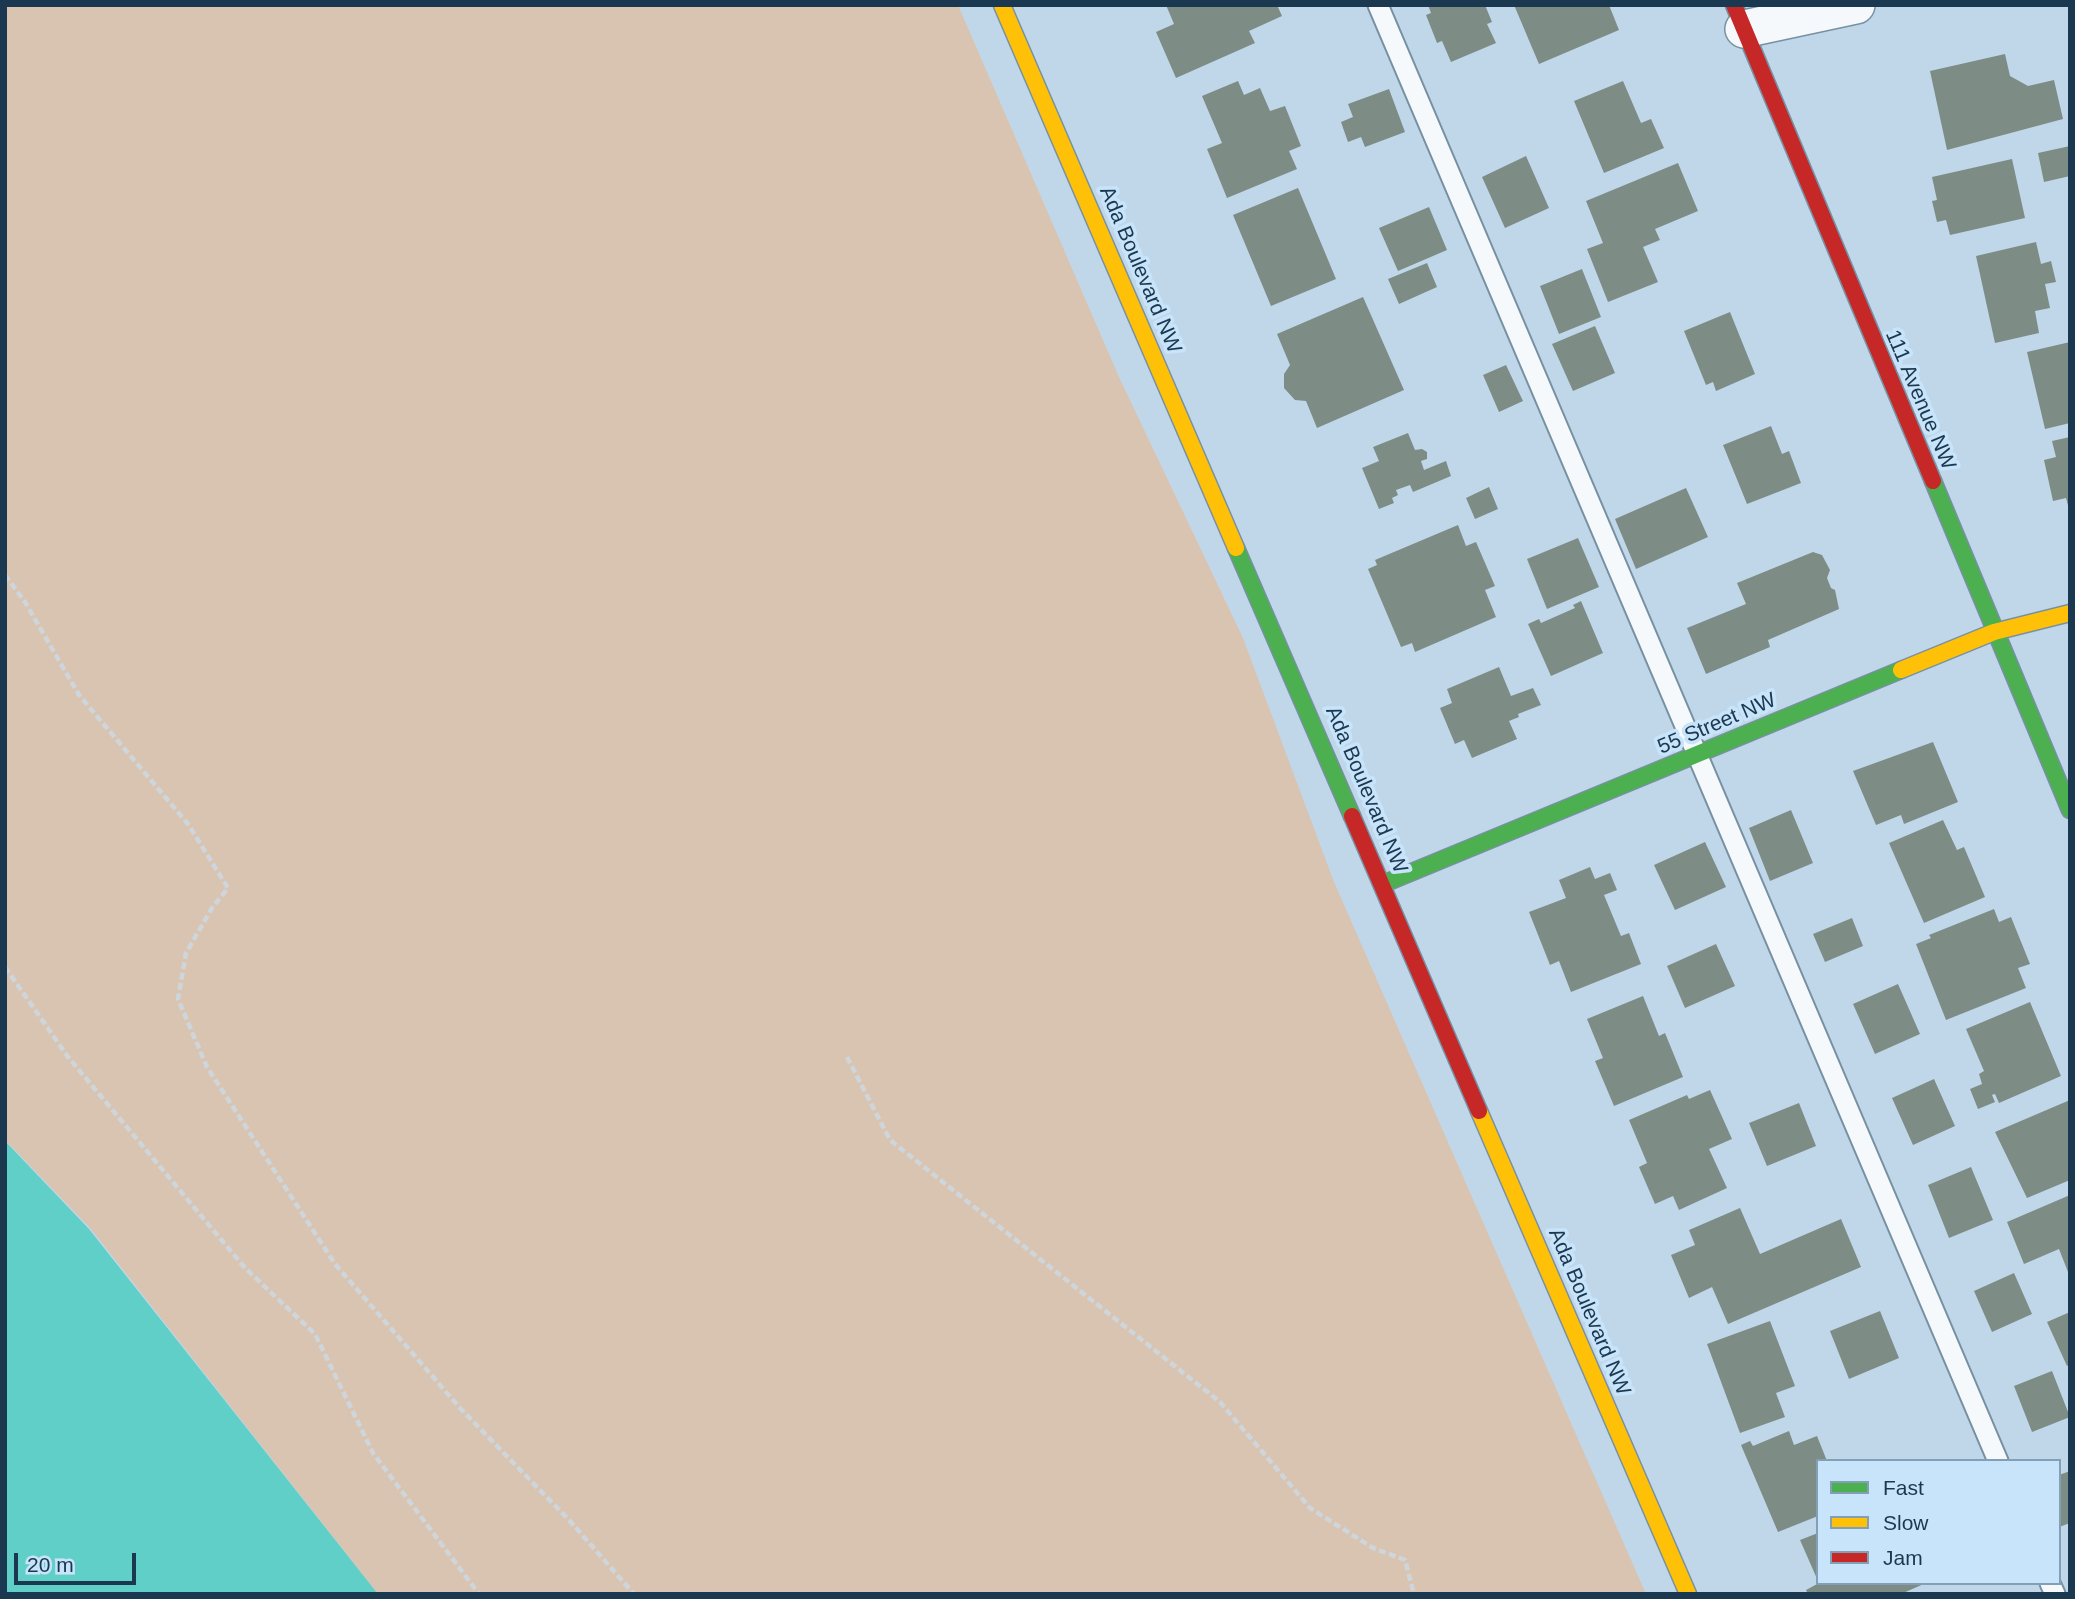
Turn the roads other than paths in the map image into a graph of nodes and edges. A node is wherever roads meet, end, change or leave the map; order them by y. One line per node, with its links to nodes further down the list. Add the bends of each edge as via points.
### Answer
1 (1002, 5): 9 (street, Ada Boulevard NW)
2 (1378, 5): 7 (lane)
3 (1856, 5): 4 (street)
4 (1739, 17): 6 (street, 111 Avenue NW)
5 (2070, 613): 6 (street, 55 Street NW)
6 (1994, 632): 7 (street, 55 Street NW); 8 (street, 111 Avenue NW)
7 (1696, 757): 9 (street, 55 Street NW); 10 (lane)
8 (2070, 810)
9 (1383, 884): 11 (street, Ada Boulevard NW)
10 (1997, 1459)
11 (1688, 1594)

